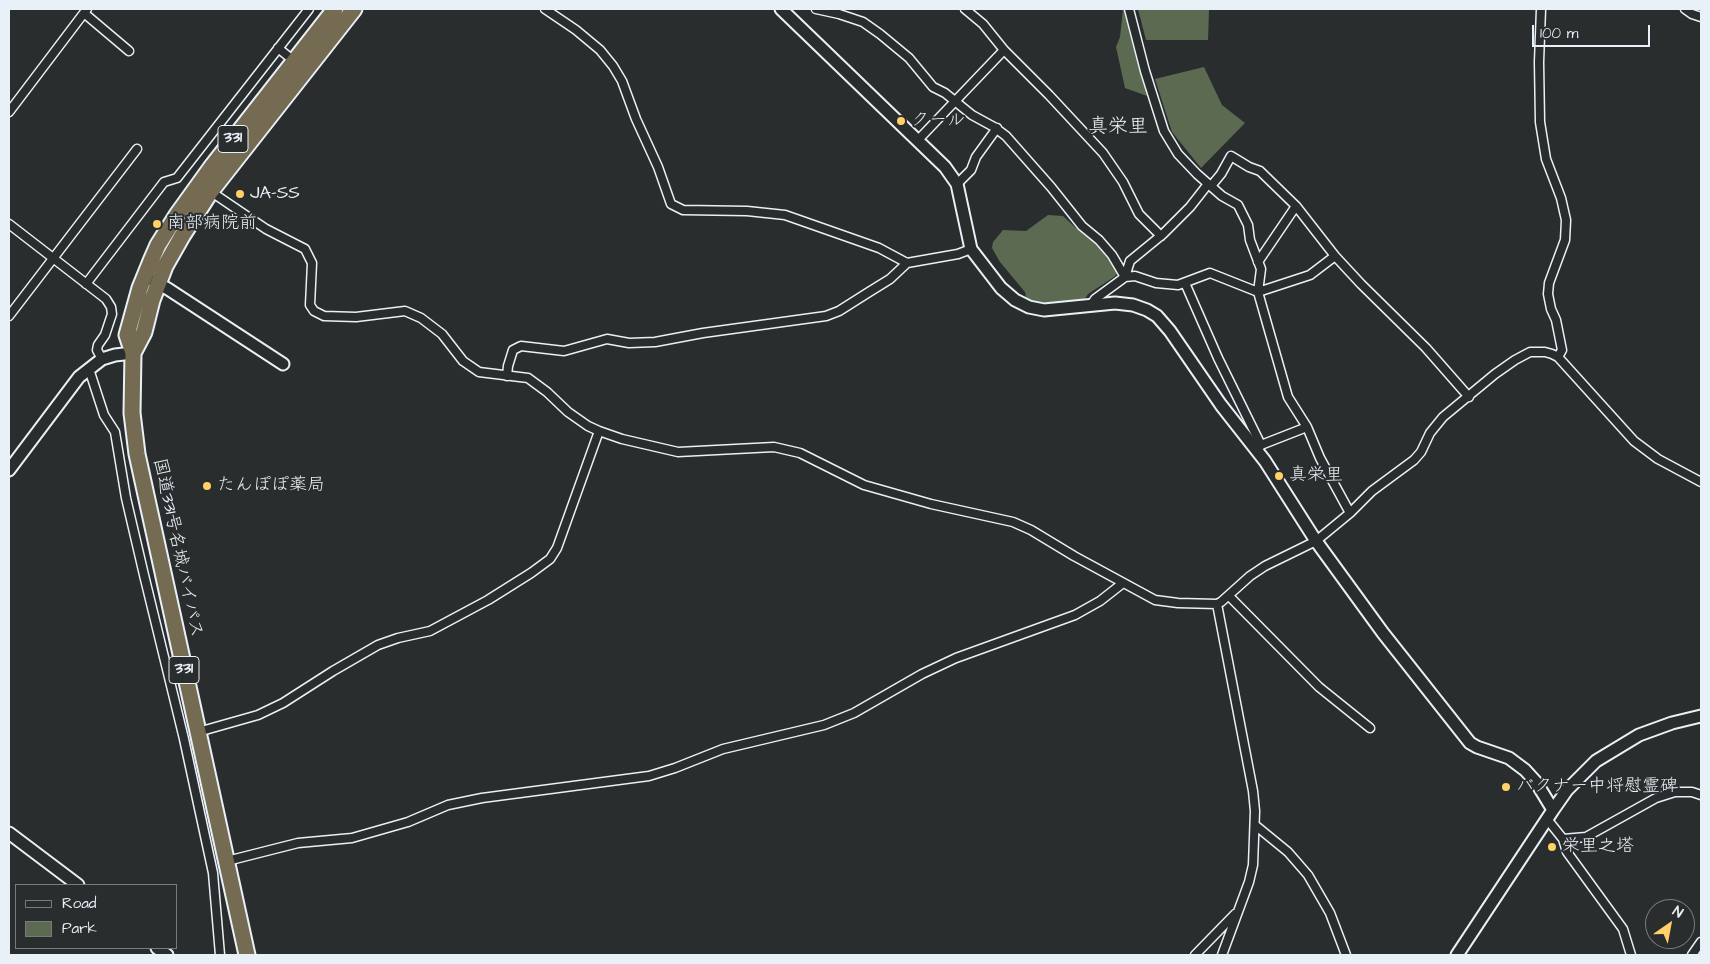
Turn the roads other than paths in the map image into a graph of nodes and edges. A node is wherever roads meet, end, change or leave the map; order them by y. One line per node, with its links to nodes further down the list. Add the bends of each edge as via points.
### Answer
1 (309, 9): 13 (street)
2 (335, 9): 16 (highway, 331)
3 (354, 9): 24 (highway, 331)
4 (545, 9): 32 (street, via 600,50 613,66 671,204 682,210 747,211 785,216 879,248)
5 (781, 9): 20 (street)
6 (816, 9): 17 (street, via 863,22 909,58 933,87)
7 (965, 9): 14 (street, via 983,24)
8 (1130, 9): 23 (street, via 1164,131 1178,154)
9 (1541, 9): 41 (street, via 1540,122 1546,160 1566,220 1565,240 1548,294 1562,350)
10 (1685, 9): 12 (street)
11 (86, 11): 15 (street); 18 (street)
12 (1701, 16)
13 (278, 48): 16 (street); 36 (street, via 177,178 164,182)
14 (1004, 50): 17 (street); 27 (street, via 1103,153 1139,214)
15 (130, 51)
16 (294, 61): 24 (highway, 331)
17 (955, 102): 19 (street); 20 (street)
18 (9, 112)
19 (997, 128): 22 (street, via 971,170); 33 (street, via 1082,226 1112,255)
20 (918, 140): 22 (street)
21 (137, 149): 30 (street)
22 (957, 184): 28 (street)
23 (1210, 185): 25 (street, via 1222,174 1231,156 1260,171); 27 (street); 31 (street, via 1238,205 1248,225)
24 (205, 187): 34 (highway, 331, via 158,245); 45 (street, via 266,229 305,249 312,263 310,304 314,311 336,317 405,311 421,318 442,334 463,361 479,372)
25 (1296, 206): 29 (street); 31 (street)
26 (9, 224): 30 (street)
27 (1161, 236): 33 (street, via 1130,261)
28 (971, 249): 32 (street); 38 (street, via 1000,288 1029,307 1044,310)
29 (1335, 256): 37 (street, via 1310,275); 46 (street, via 1426,348)
30 (52, 258): 36 (street); 39 (street)
31 (1258, 262): 37 (street, via 1261,269)
32 (907, 263): 45 (street, via 890,279 826,316 655,342 629,343 607,339 564,351 521,346 513,350)
33 (1125, 277): 35 (street, via 1135,276 1156,283); 38 (street)
34 (151, 280): 40 (highway, 331, via 127,335); 43 (street)
35 (1185, 283): 37 (street, via 1210,273); 49 (street)
36 (86, 284): 42 (street, via 106,299 111,307 112,314 97,350)
37 (1258, 292): 47 (street, via 1288,397)
38 (1090, 305): 49 (street, via 1133,305 1157,316 1221,405)
39 (9, 316)
40 (133, 353): 42 (street); 57 (highway, 国道331号名城バイパス / 331, via 131,395 134,433)
41 (1558, 357): 46 (street, via 1545,352 1523,355 1494,374); 51 (street, via 1634,441 1658,459)
42 (102, 359): 44 (street)
43 (283, 364)
44 (89, 369): 50 (street, via 79,377); 58 (street, via 104,415 115,432 131,517)
45 (507, 376): 48 (street, via 528,378 568,412)
46 (1469, 397): 52 (street, via 1443,417 1414,460 1372,491)
47 (1307, 427): 49 (street); 52 (street)
48 (599, 431): 54 (street, via 678,452 774,446 800,453 864,485 1013,522); 61 (street, via 557,548 550,559 488,600 430,631 378,645 258,715)
49 (1259, 448): 53 (street)
50 (9, 470)
51 (1701, 482)
52 (1350, 513): 53 (street)
53 (1316, 541): 55 (street, via 1265,566); 63 (street, via 1470,743 1509,758 1525,770 1536,782)
54 (1123, 583): 56 (street, via 1155,600); 67 (street, via 1075,615 956,658 854,713 824,725 723,749 649,776 482,798 448,805 408,822 352,838 298,843)
55 (1229, 596): 56 (street); 60 (street, via 1319,687)
56 (1216, 604): 64 (street, via 1253,791)
57 (187, 681): 58 (street); 61 (highway, 国道331号名城バイパス / 331)
58 (171, 684): 71 (street, via 213,873)
59 (1701, 716): 63 (street, via 1638,735 1612,750 1567,790)
60 (1370, 728)
61 (198, 732): 67 (highway, 国道331号名城バイパス / 331)
62 (1701, 795): 66 (street, via 1675,792 1656,798 1586,837)
63 (1550, 815): 66 (street); 76 (street)
64 (1255, 825): 69 (street, via 1253,864); 75 (street, via 1305,870 1330,913)
65 (9, 833): 68 (street)
66 (1563, 839): 77 (street, via 1567,852 1623,929)
67 (227, 861): 72 (highway, 国道331号名城バイパス / 331)
68 (77, 884)
69 (1237, 913): 73 (street); 74 (street)
70 (1701, 942): 78 (street)
71 (220, 955)
72 (247, 955)
73 (1195, 955)
74 (1222, 955)
75 (1346, 955)
76 (1457, 955)
77 (1632, 955)
78 (1692, 955)

